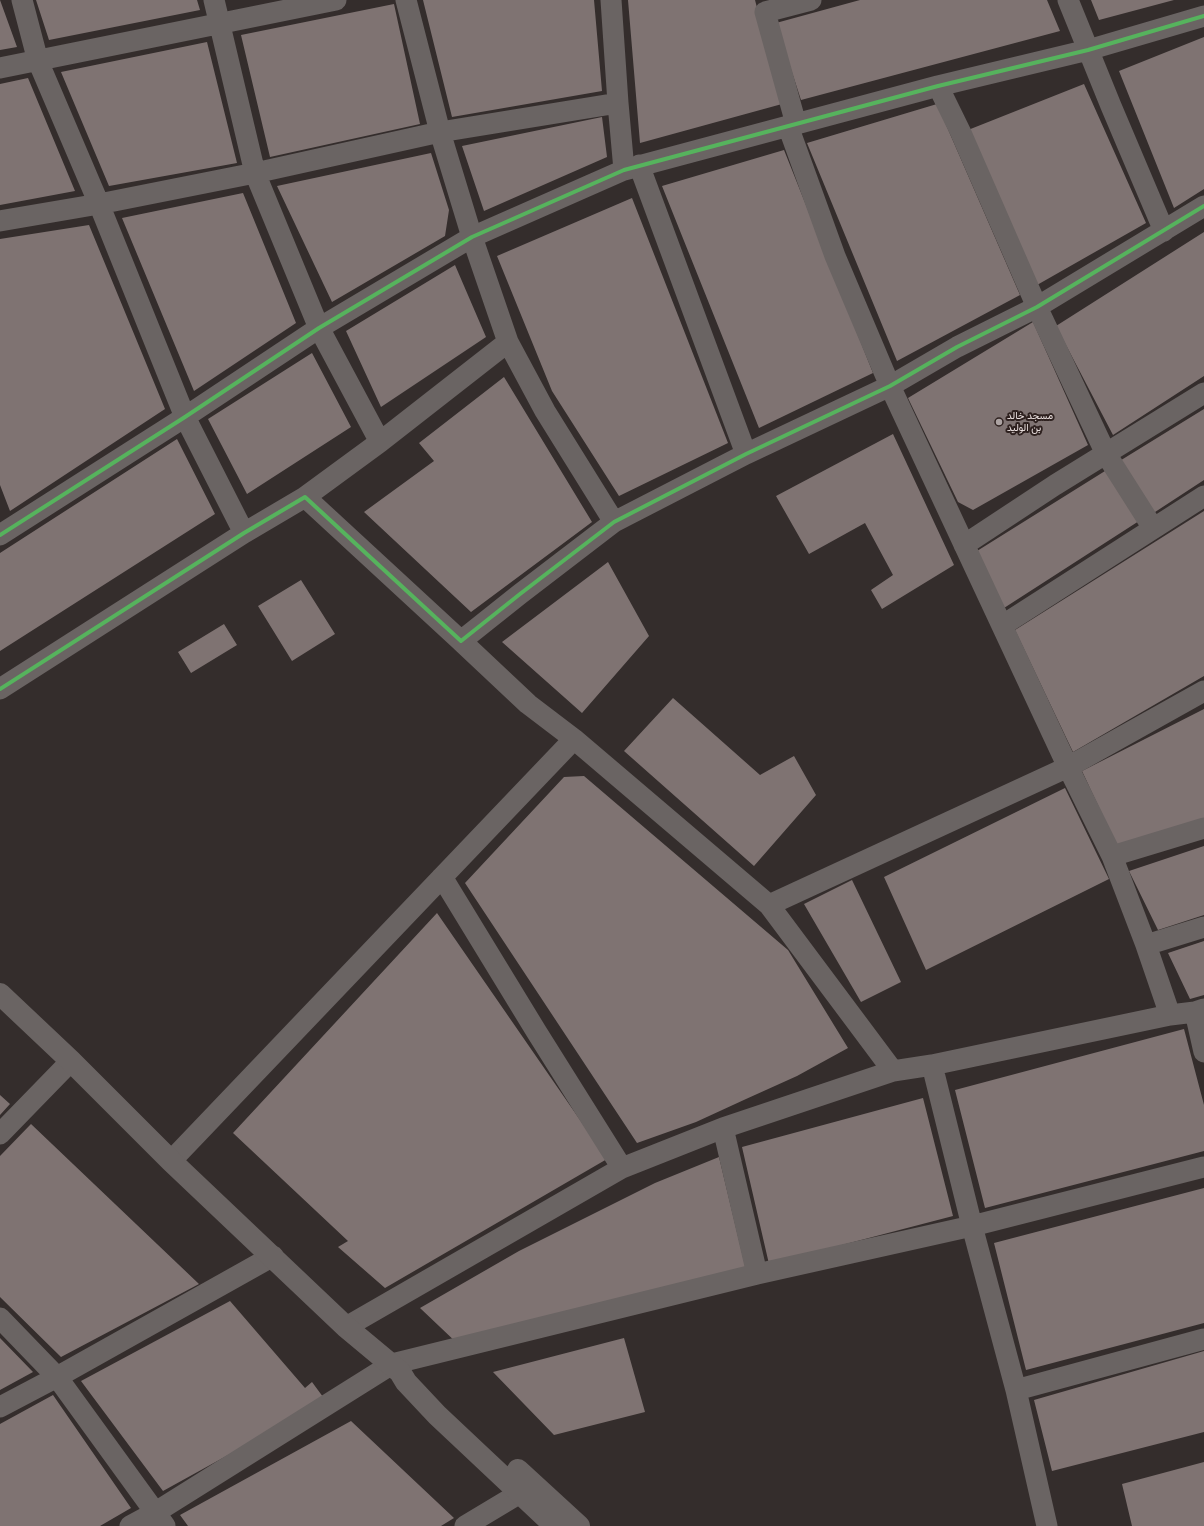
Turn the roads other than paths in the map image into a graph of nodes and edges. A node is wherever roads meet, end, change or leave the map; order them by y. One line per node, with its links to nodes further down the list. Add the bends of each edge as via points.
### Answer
1 (22, 0): 11 (street)
2 (214, 0): 9 (street)
3 (336, 0): 9 (street)
4 (406, 0): 16 (street)
5 (611, 0): 14 (street)
6 (811, 0): 15 (street, via 765,12)
7 (1068, 0): 10 (street)
8 (1204, 16): 10 (street)
9 (220, 24): 11 (street); 18 (street)
10 (1088, 50): 13 (street); 22 (street)
11 (38, 61): 12 (street); 19 (street)
12 (0, 68)
13 (938, 86): 15 (street); 24 (street)
14 (618, 103): 16 (street); 17 (street)
15 (792, 125): 17 (street); 27 (street, via 834,256)
16 (440, 132): 18 (street); 23 (street)
17 (632, 167): 23 (street); 31 (street)
18 (255, 173): 19 (street); 25 (street)
19 (99, 204): 21 (street); 29 (street)
20 (1204, 206): 22 (street)
21 (0, 221)
22 (1164, 231): 24 (street)
23 (472, 237): 25 (street); 26 (street)
24 (1037, 307): 27 (street, via 957,347); 32 (street)
25 (319, 328): 29 (street); 30 (street)
26 (508, 342): 30 (street); 35 (street, via 545,411)
27 (890, 386): 31 (street); 39 (street)
28 (1204, 393): 32 (street)
29 (185, 417): 37 (street); 38 (street)
30 (380, 442): 34 (street)
31 (746, 454): 35 (street)
32 (1106, 454): 36 (street); 39 (street)
33 (1204, 496): 36 (street)
34 (305, 497): 37 (street); 41 (street)
35 (614, 522): 41 (street)
36 (1153, 528): 40 (street)
37 (244, 533): 42 (street)
38 (0, 535)
39 (964, 545): 40 (street)
40 (1003, 625): 45 (street)
41 (462, 641): 44 (street, via 528,704)
42 (0, 689)
43 (1204, 691): 45 (street)
44 (574, 740): 48 (street); 49 (street)
45 (1068, 767): 47 (street); 49 (street)
46 (1204, 828): 47 (street)
47 (1112, 856): 51 (street)
48 (442, 877): 61 (street); 63 (street)
49 (769, 905): 58 (street)
50 (1204, 927): 51 (street)
51 (1146, 945): 54 (street)
52 (0, 994): 56 (street)
53 (1199, 1011): 54 (street); 55 (street)
54 (1170, 1015): 57 (street)
55 (1204, 1052)
56 (71, 1061): 60 (street); 61 (street)
57 (932, 1065): 58 (street); 64 (street)
58 (893, 1070): 59 (street)
59 (723, 1128): 63 (street); 66 (street)
60 (0, 1134)
61 (171, 1161): 65 (street)
62 (1204, 1167): 64 (street)
63 (622, 1168): 68 (street)
64 (972, 1226): 66 (street); 72 (street)
65 (273, 1256): 68 (street); 71 (street)
66 (757, 1274): 70 (street)
67 (0, 1318): 71 (street)
68 (346, 1327): 70 (street)
69 (1204, 1339): 72 (street)
70 (396, 1368): 74 (street, via 437,1414); 75 (street); 79 (street, via 430,1391)
71 (57, 1377): 73 (street); 75 (street)
72 (1016, 1390): 80 (street)
73 (0, 1407)
74 (520, 1493): 77 (street); 78 (street)
75 (160, 1519): 76 (street)
76 (130, 1526)
77 (465, 1526)
78 (555, 1526)
79 (579, 1526)
80 (1047, 1526)

